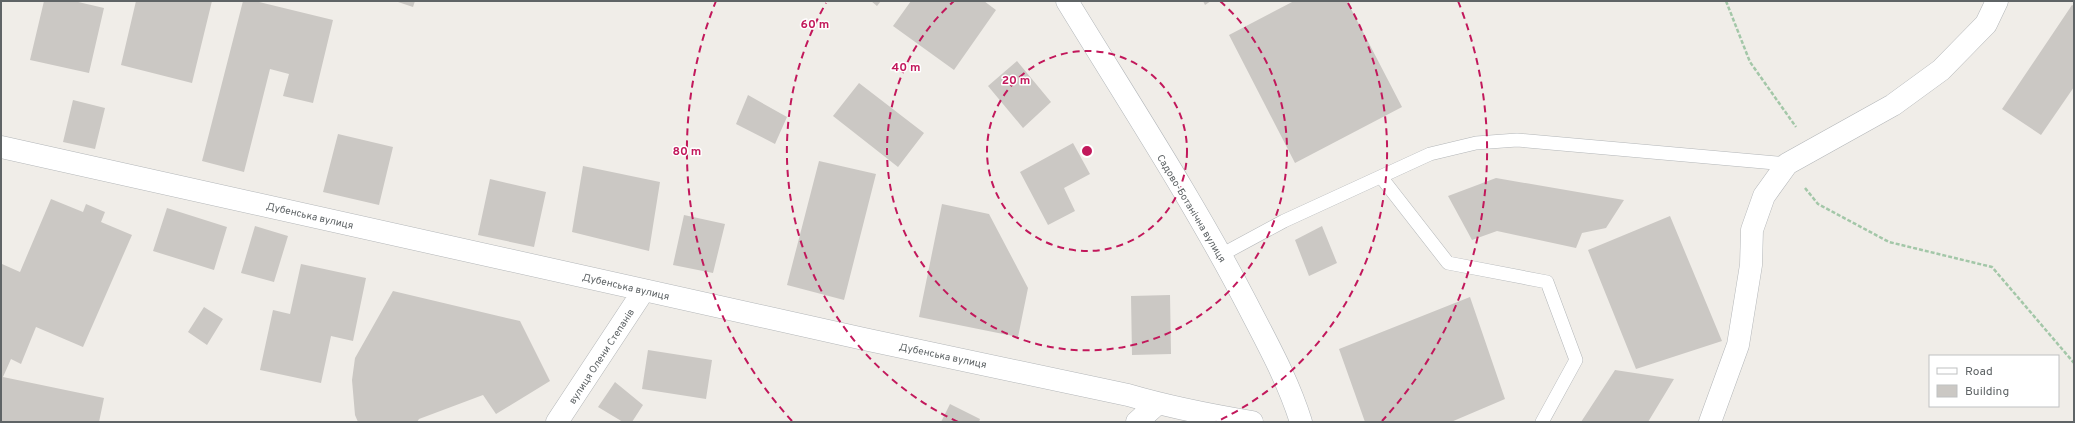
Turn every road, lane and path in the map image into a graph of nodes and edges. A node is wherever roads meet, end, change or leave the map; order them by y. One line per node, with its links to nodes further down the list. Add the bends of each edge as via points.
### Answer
1 (1067, 1): 8 (street, Садово-Ботанічна вулиця)
2 (1726, 1): 5 (path, via 1750,62 1797,129)
3 (1997, 1): 5 (street, via 1986,24 1941,70 1893,105)
4 (1, 147): 9 (street, Дубенська вулиця)
5 (1808, 152): 6 (street)
6 (1787, 164): 7 (lane, via 1517,140 1476,143 1430,154); 10 (path, via 1818,204 1889,242 1992,267); 17 (street, via 1764,196 1752,230 1751,265 1738,345)
7 (1381, 177): 8 (lane, via 1284,221); 16 (lane, via 1448,264 1547,282 1576,360)
8 (1221, 255): 15 (street, Садово-Ботанічна вулиця, via 1283,374)
9 (644, 290): 11 (street, Дубенська вулиця, via 1128,395); 12 (street, вулиця Олени Степанів)
10 (2074, 363)
11 (1157, 404): 13 (street); 14 (street, Дубенська вулиця)
12 (557, 422)
13 (1138, 422)
14 (1252, 422)
15 (1301, 422)
16 (1542, 422)
17 (1710, 422)

